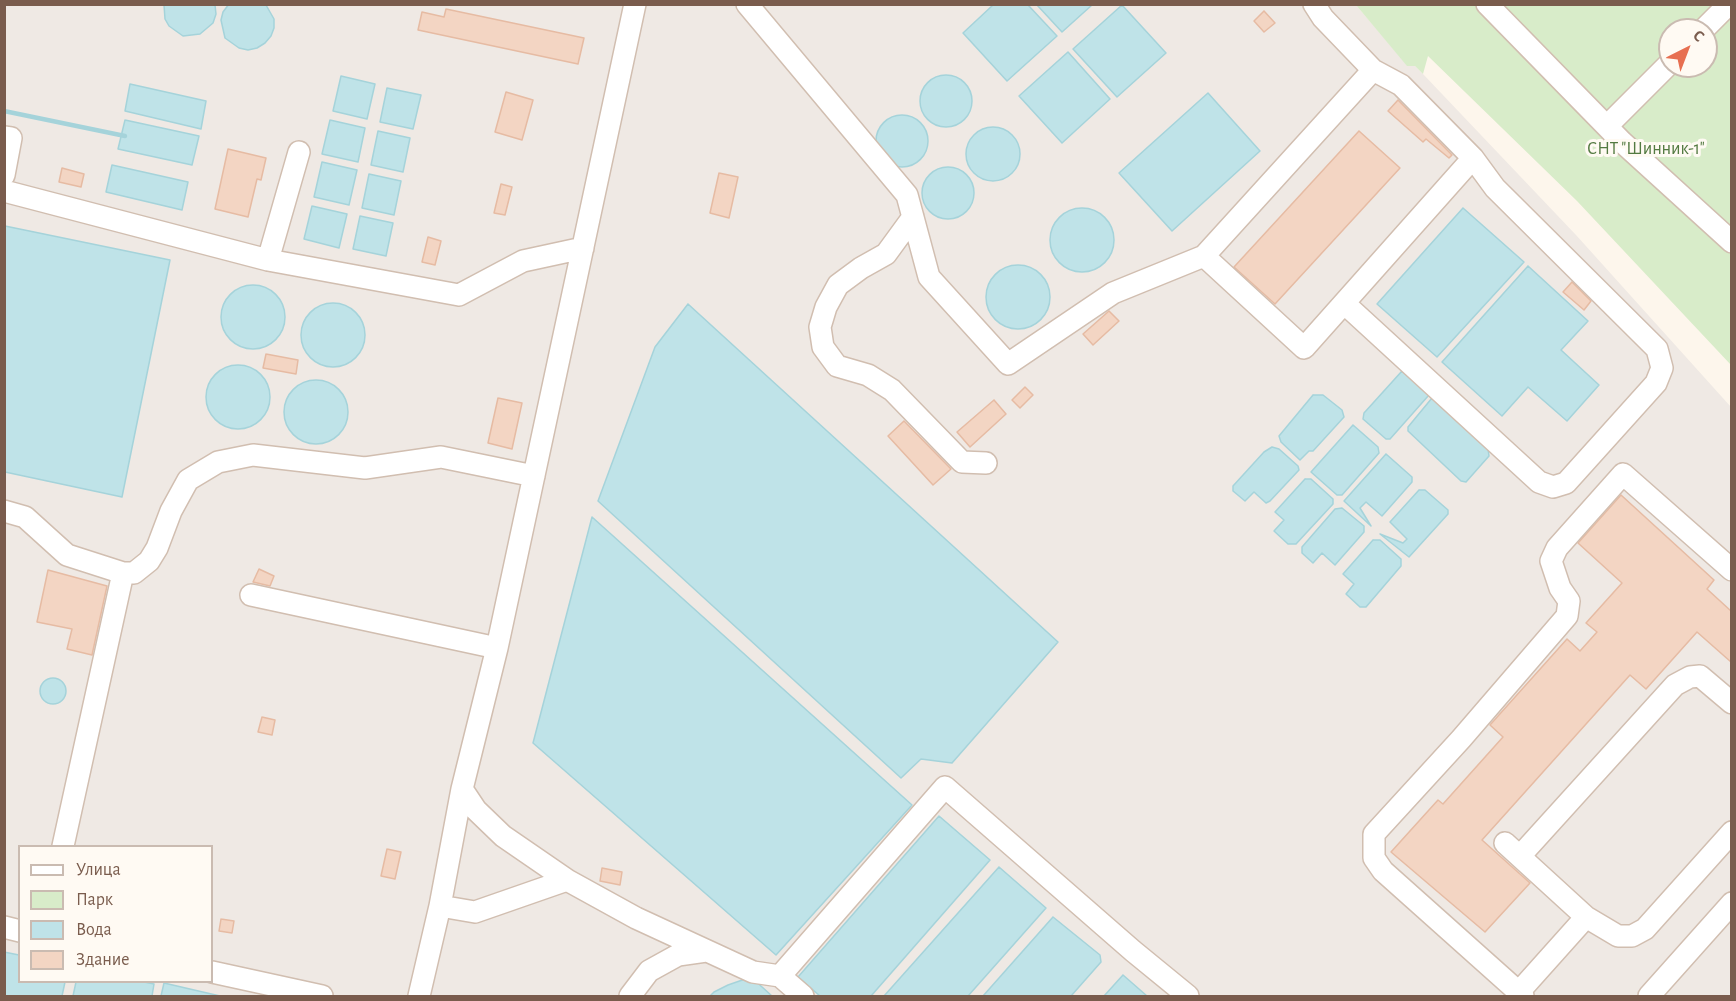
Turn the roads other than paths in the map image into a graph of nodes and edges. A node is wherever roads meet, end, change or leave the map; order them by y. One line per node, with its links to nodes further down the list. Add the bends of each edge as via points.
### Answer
1 (635, 4): 17 (street)
2 (747, 4): 15 (street, via 907,195)
3 (1314, 4): 7 (street)
4 (1729, 4): 6 (street)
5 (1498, 9): 9 (street)
6 (1715, 18)
7 (1373, 70): 12 (street, via 1401,85); 18 (street)
8 (1658, 75): 9 (street)
9 (1607, 126): 16 (street)
10 (4, 137): 13 (street, via 11,138)
11 (299, 152): 19 (street)
12 (1473, 158): 20 (street); 20 (street, via 1495,188 1657,349 1662,368 1656,383 1566,483 1553,487 1539,482)
13 (4, 175)
14 (4, 191): 19 (street)
15 (913, 217): 18 (street, via 929,277 1008,364 1113,293); 21 (street, via 886,254 838,285 820,327 823,347 837,366 868,375 892,390 962,462)
16 (1727, 230)
17 (583, 248): 19 (street, via 523,261 459,295); 22 (street)
18 (1204, 256): 20 (street, via 1304,348)
19 (268, 260)
20 (1345, 304)
21 (986, 464)
22 (534, 476): 25 (street, via 441,457 365,468 253,455 218,462 188,480 149,561 134,573); 27 (street)
23 (4, 512): 25 (street, via 25,517 67,555)
24 (1731, 570): 39 (street, via 1623,474 1557,548 1551,561 1569,601 1567,616 1374,834 1374,858 1383,871)
25 (123, 573): 31 (street)
26 (251, 595): 27 (street)
27 (497, 648): 29 (street)
28 (1731, 703): 35 (street, via 1700,676 1675,685 1513,849)
29 (462, 789): 32 (street, via 476,810 503,836); 34 (street)
30 (1731, 832): 35 (street, via 1646,929 1632,936 1618,936)
31 (63, 845)
32 (567, 880): 34 (street, via 475,912); 36 (street)
33 (1731, 903): 45 (street)
34 (440, 906): 41 (street)
35 (1586, 917): 39 (street)
36 (706, 951): 38 (street, via 753,972); 42 (street, via 678,955 649,971)
37 (213, 972): 40 (street)
38 (780, 976): 43 (street); 44 (street, via 945,787)
39 (1521, 995)
40 (322, 996)
41 (419, 996)
42 (630, 996)
43 (803, 996)
44 (1188, 996)
45 (1649, 996)

